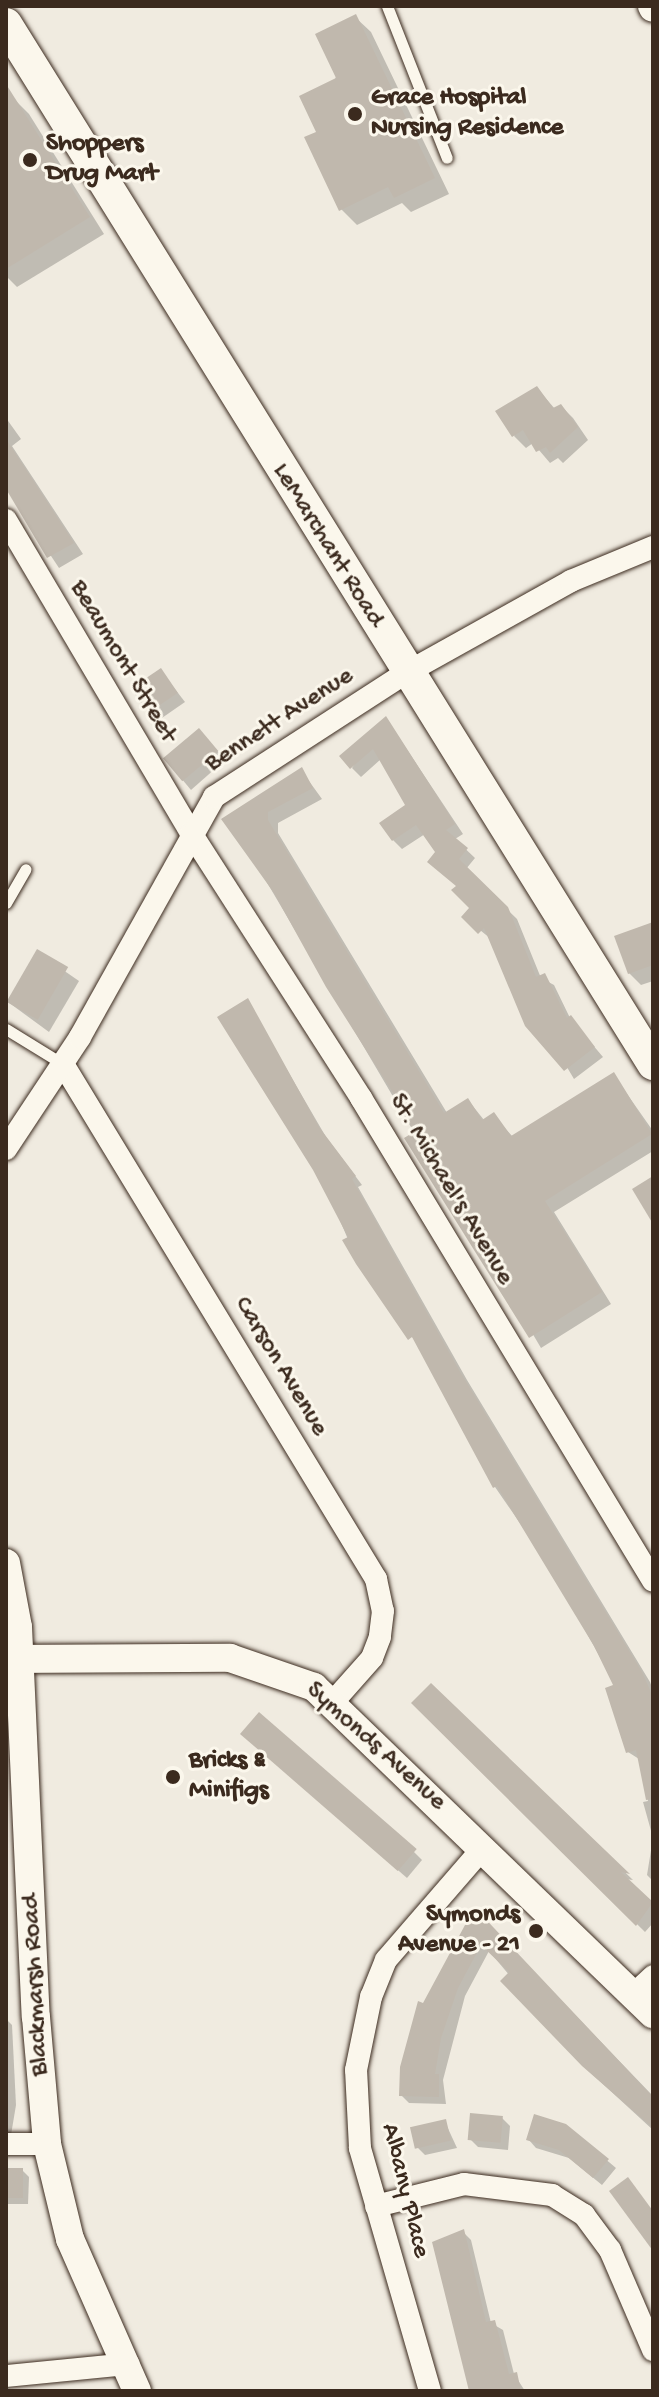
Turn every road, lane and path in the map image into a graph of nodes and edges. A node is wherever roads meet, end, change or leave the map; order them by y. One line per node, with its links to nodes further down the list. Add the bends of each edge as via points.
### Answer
1 (387, 6): 3 (lane)
2 (6, 24): 6 (main road, LeMarchant Road)
3 (447, 158)
4 (6, 520): 7 (street, Beaumont Street)
5 (653, 547): 6 (street, Bennett Avenue, via 571,581)
6 (406, 673): 7 (street, Bennett Avenue, via 214,797); 12 (main road, LeMarchant Road)
7 (191, 833): 11 (street, Bennett Avenue); 15 (street, St. Michael's Avenue, via 361,1098)
8 (26, 869): 9 (lane)
9 (6, 903)
10 (6, 1029): 11 (lane)
11 (63, 1064): 13 (street, Bennett Avenue); 17 (street, Carson Avenue, via 376,1579 383,1611 380,1637 372,1658)
12 (653, 1064)
13 (6, 1149)
14 (6, 1563): 16 (street, Blackmarsh Road)
15 (653, 1581)
16 (13, 1659): 17 (street, Symonds Avenue, via 230,1658 295,1677); 21 (street, Blackmarsh Road)
17 (333, 1702): 18 (street, Symonds Avenue)
18 (483, 1848): 19 (street, Symonds Avenue); 22 (street, Albany Place, via 408,1929 386,1960 371,1997 356,2070 355,2105)
19 (647, 1995)
20 (6, 2144): 21 (street)
21 (47, 2144): 24 (street, Blackmarsh Road, via 70,2239)
22 (376, 2206): 23 (street, via 464,2184 552,2195 584,2215 610,2250); 27 (street, Albany Place)
23 (653, 2350)
24 (128, 2364): 25 (street); 26 (street, Blackmarsh Road)
25 (6, 2376)
26 (137, 2391)
27 (430, 2391)

